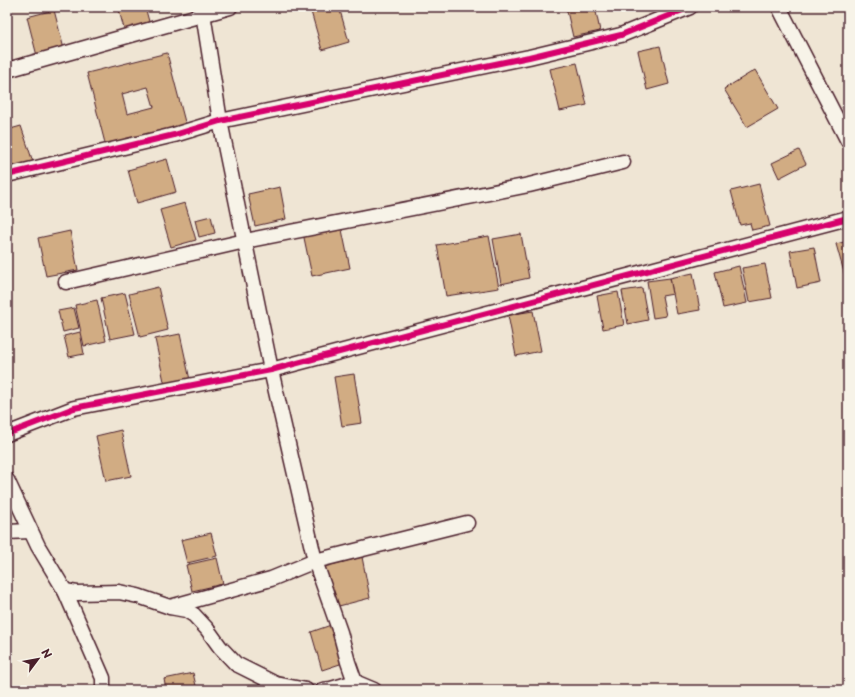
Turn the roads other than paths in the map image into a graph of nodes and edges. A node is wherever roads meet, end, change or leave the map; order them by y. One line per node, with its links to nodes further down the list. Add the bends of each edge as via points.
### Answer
1 (230, 7): 4 (street)
2 (690, 7): 6 (street, via 621,35 529,57)
3 (779, 7): 7 (street)
4 (202, 10): 5 (street); 6 (street)
5 (7, 70)
6 (220, 121): 9 (street, via 174,135); 11 (street)
7 (848, 141)
8 (623, 162): 11 (street, via 529,185)
9 (7, 174)
10 (848, 218): 13 (street)
11 (245, 241): 12 (street); 13 (street)
12 (66, 282)
13 (272, 370): 14 (street, via 74,408); 19 (street)
14 (7, 434)
15 (7, 480): 17 (street)
16 (467, 523): 19 (street)
17 (30, 530): 18 (street); 20 (street)
18 (7, 532)
19 (315, 561): 21 (street, via 271,579); 22 (street)
20 (65, 591): 21 (street, via 119,592); 23 (street, via 103,678)
21 (170, 607): 24 (street, via 186,610 194,615 236,664 276,684)
22 (356, 682): 25 (street); 26 (street)
23 (103, 690)
24 (306, 690)
25 (323, 690)
26 (374, 690)

